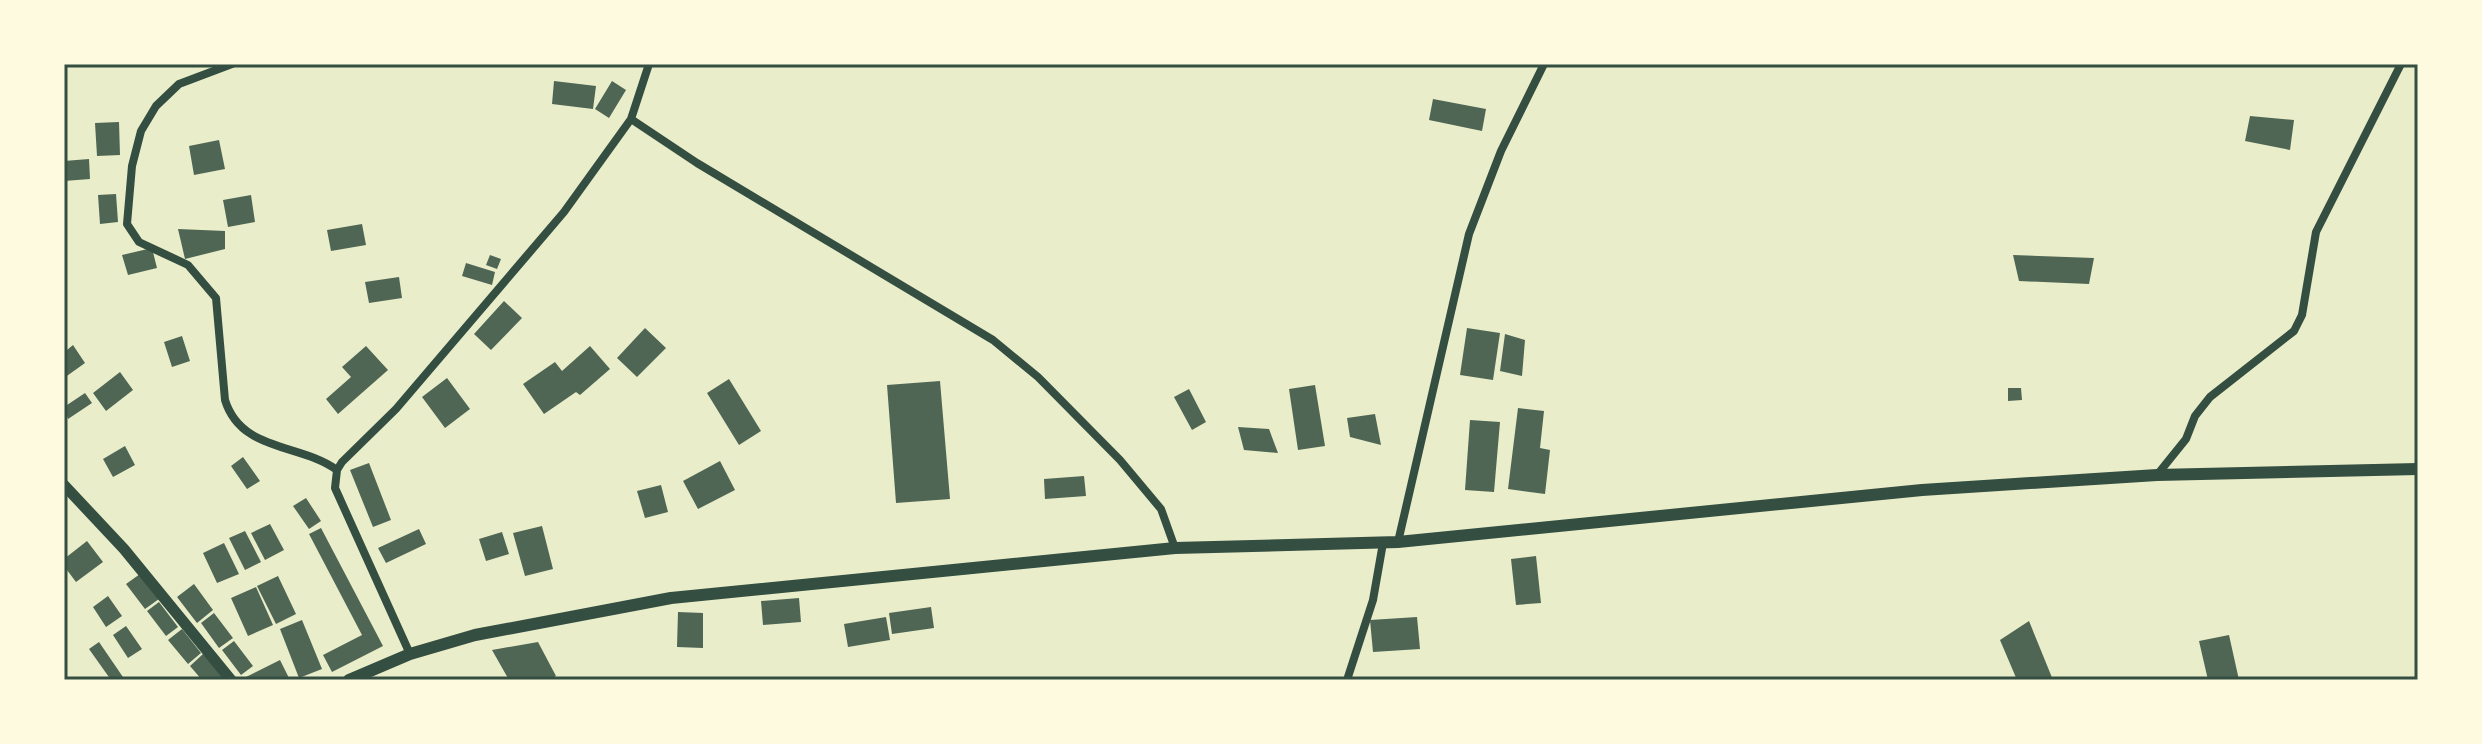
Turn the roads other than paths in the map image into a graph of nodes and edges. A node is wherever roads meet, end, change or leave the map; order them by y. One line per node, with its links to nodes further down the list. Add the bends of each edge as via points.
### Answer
1 (232, 64): 7 (street, via 179,84 156,106 138,143 127,224 139,242 188,265 216,298 225,400 240,428 273,446 321,458)
2 (649, 64): 5 (street)
3 (1544, 64): 10 (street, via 1501,151 1469,234)
4 (2401, 64): 8 (street, via 2316,232 2302,315 2294,331 2210,397)
5 (631, 119): 7 (street, via 564,212 492,298); 12 (street, via 993,340 1038,377 1120,460 1161,509)
6 (2418, 469): 8 (main road)
7 (337, 470): 13 (street, via 335,488)
8 (2157, 475): 10 (main road, via 1922,490)
9 (64, 485): 14 (street)
10 (1398, 542): 11 (main road)
11 (1383, 543): 12 (main road); 16 (street, via 1373,600)
12 (1175, 548): 13 (main road, via 671,598 475,635)
13 (410, 654): 15 (main road)
14 (231, 680)
15 (349, 680)
16 (1347, 680)

